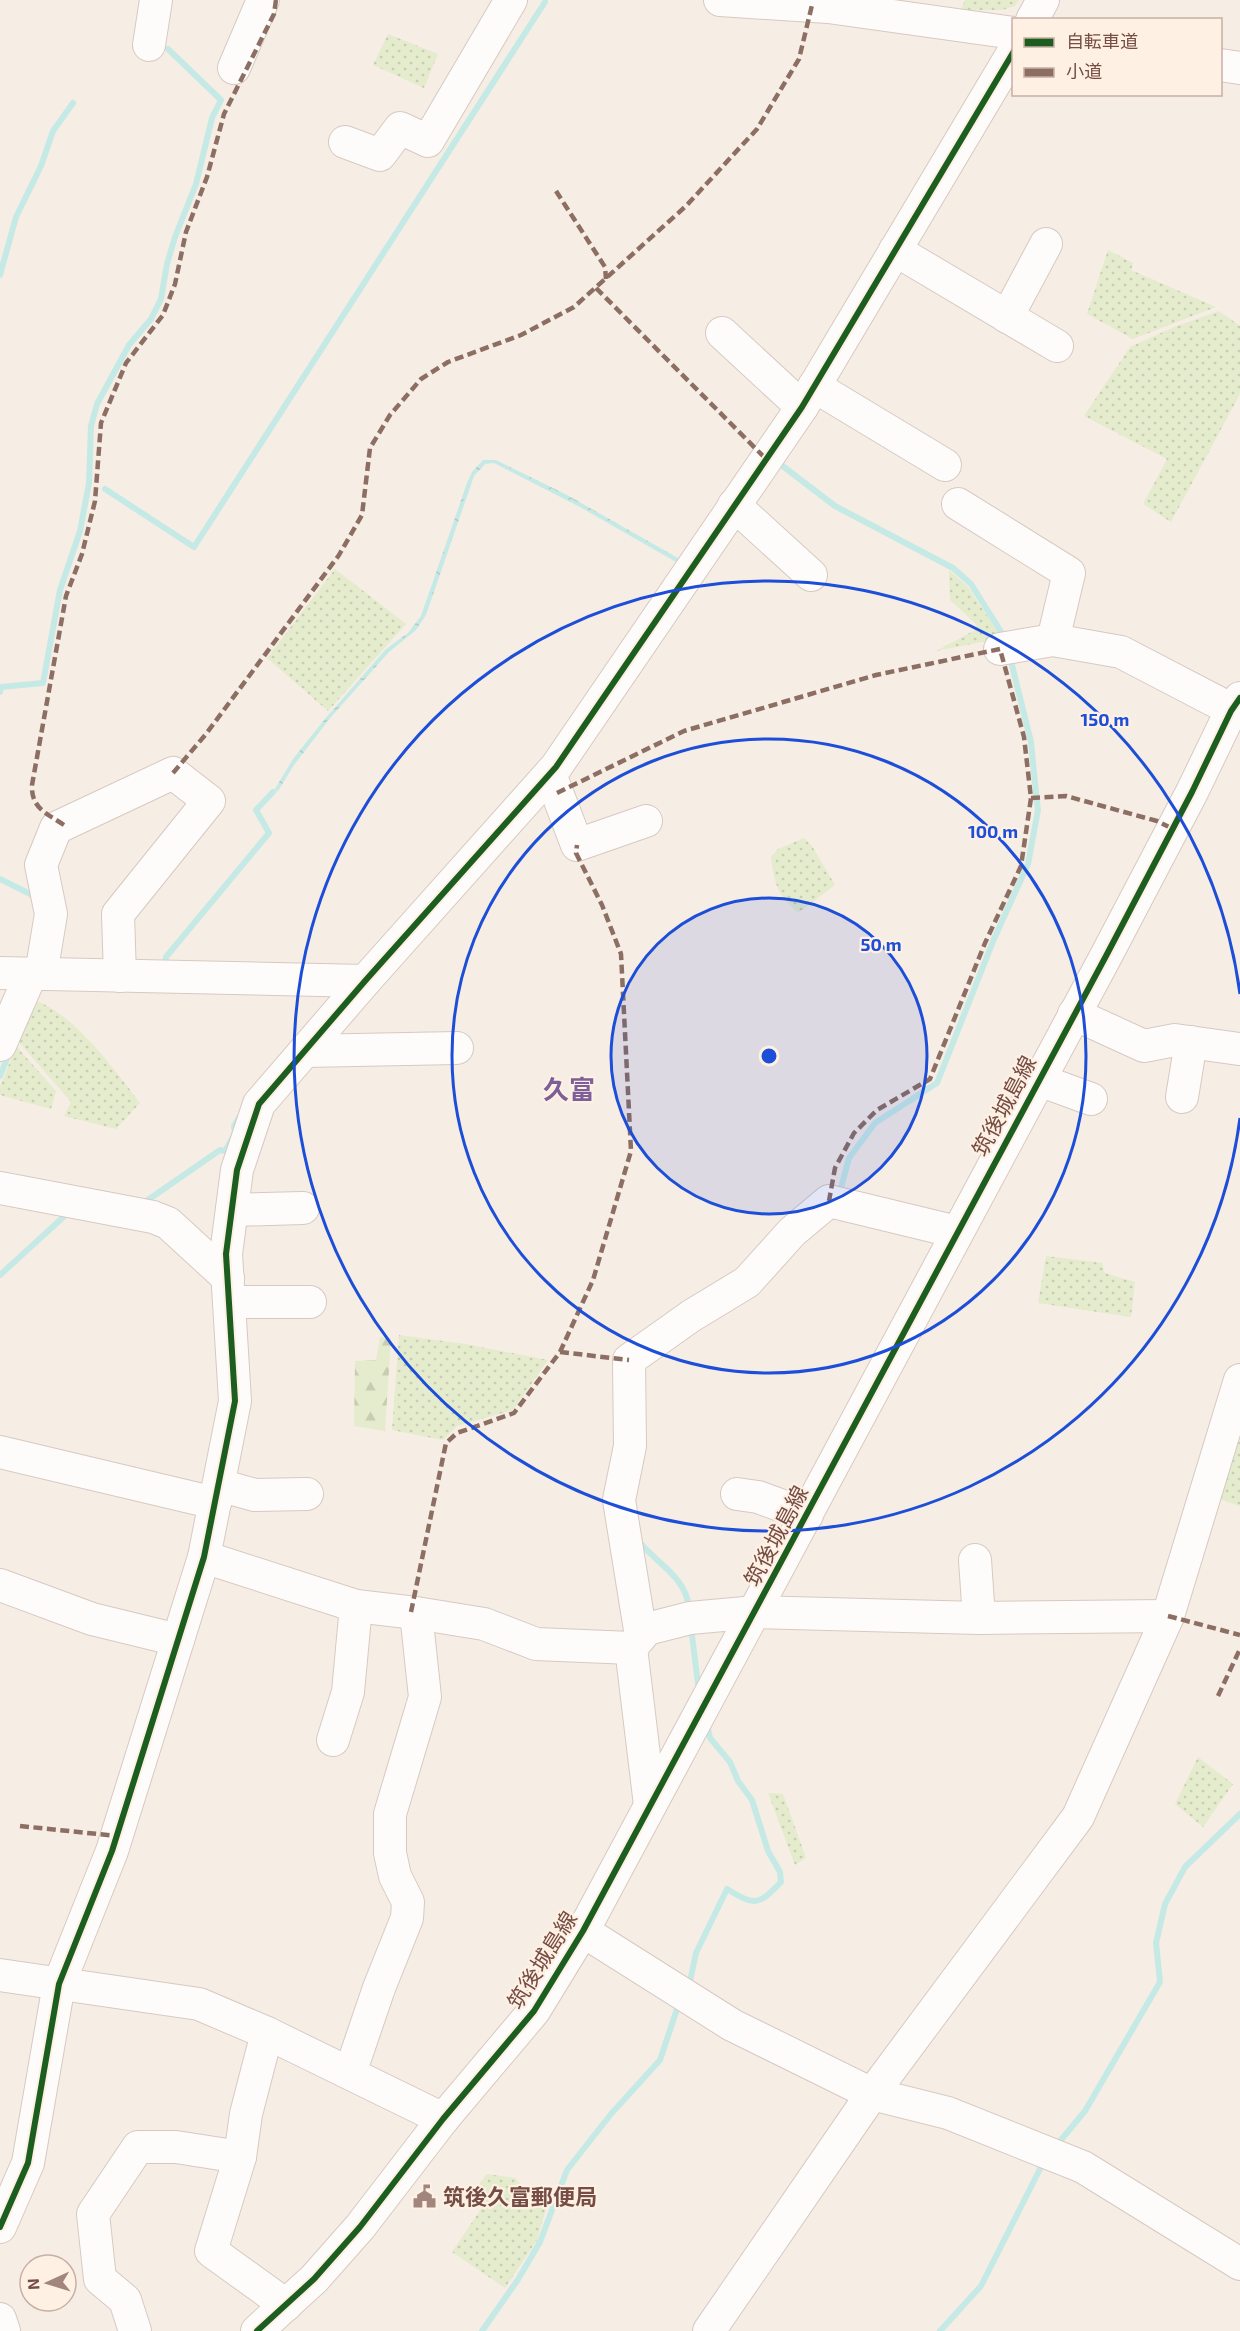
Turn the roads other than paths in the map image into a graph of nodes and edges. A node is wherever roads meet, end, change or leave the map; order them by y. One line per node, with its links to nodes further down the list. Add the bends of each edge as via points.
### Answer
1 (156, 0): 8 (street)
2 (263, 0): 11 (street)
3 (511, 0): 13 (street, via 428,141 400,129 380,155)
4 (720, 0): 7 (street, via 828,7)
5 (1043, 0): 6 (street)
6 (1033, 18)
7 (1012, 33)
8 (149, 45)
9 (1012, 54): 15 (street)
10 (1222, 65): 12 (street)
11 (234, 68)
12 (1240, 68)
13 (345, 142)
14 (1046, 244): 16 (street)
15 (895, 250): 16 (street); 19 (street)
16 (1007, 317): 18 (street)
17 (722, 333): 19 (street)
18 (1057, 346)
19 (808, 396): 20 (street); 22 (street)
20 (945, 465)
21 (958, 504): 24 (street, via 1069,573)
22 (734, 506): 23 (street); 27 (street)
23 (811, 575)
24 (1053, 640): 25 (street); 26 (street, via 1120,652)
25 (1000, 649)
26 (1237, 708): 33 (street, 筑後城島線)
27 (550, 774): 28 (street, via 577,845); 32 (street)
28 (645, 821)
29 (0, 973): 30 (street)
30 (36, 974): 31 (street); 31 (street, via 51,914 41,864 56,828 173,773 209,801 118,914); 35 (street)
31 (120, 976): 32 (street)
32 (365, 981): 38 (street)
33 (1074, 1014): 34 (street, via 1144,1046 1175,1040); 39 (street, 筑後城島線)
34 (1191, 1042): 37 (street); 40 (street)
35 (0, 1046)
36 (457, 1048): 38 (street)
37 (1239, 1049)
38 (305, 1051): 44 (street, via 259,1104 237,1170)
39 (1039, 1080): 41 (street); 45 (street, 筑後城島線)
40 (1182, 1097)
41 (1091, 1099)
42 (0, 1188): 46 (street, via 168,1222)
43 (303, 1208): 44 (street)
44 (232, 1210): 46 (street, via 226,1254)
45 (957, 1232): 53 (street, 筑後城島線); 63 (street, via 829,1202 792,1232 747,1282 629,1360 630,1446 619,1500)
46 (228, 1290): 47 (street); 50 (street, via 236,1401)
47 (310, 1302)
48 (1240, 1380): 60 (street)
49 (0, 1452): 50 (street)
50 (217, 1494): 51 (street); 54 (street)
51 (307, 1494)
52 (737, 1494): 53 (street, via 758,1497)
53 (807, 1515): 59 (street, 筑後城島線)
54 (204, 1557): 57 (street); 62 (street)
55 (975, 1560): 61 (street)
56 (0, 1584): 62 (street, via 92,1619)
57 (356, 1606): 58 (street); 64 (street, via 348,1692)
58 (416, 1612): 63 (street, via 484,1624 536,1644); 70 (street, via 426,1697 390,1814 390,1853 395,1876 408,1902 408,1918)
59 (756, 1612): 61 (street); 63 (street, via 690,1618 647,1629); 65 (street, 筑後城島線)
60 (1168, 1616): 61 (street); 71 (street, via 1078,1817)
61 (979, 1618)
62 (178, 1640): 68 (street, via 112,1851)
63 (636, 1642): 65 (street)
64 (333, 1740)
65 (650, 1805): 66 (street, 筑後城島線)
66 (583, 1931): 71 (street, via 732,2025); 72 (street, 筑後城島線, via 534,2012)
67 (0, 1975): 68 (street)
68 (59, 1984): 69 (street, via 199,2004); 74 (street, via 28,2163)
69 (267, 2032): 70 (street); 73 (street, via 246,2114)
70 (350, 2073): 72 (street)
71 (872, 2094): 75 (street, via 948,2113 1083,2167); 81 (street)
72 (443, 2119): 76 (street, 筑後城島線, via 360,2227 315,2279)
73 (240, 2157): 76 (street, via 211,2251); 79 (street, via 176,2146 138,2147 93,2214 100,2279 125,2300)
74 (0, 2227)
75 (1240, 2264)
76 (286, 2305): 80 (street, 筑後城島線)
77 (0, 2319): 78 (street)
78 (4, 2331)
79 (135, 2331)
80 (257, 2331)
81 (709, 2331)

